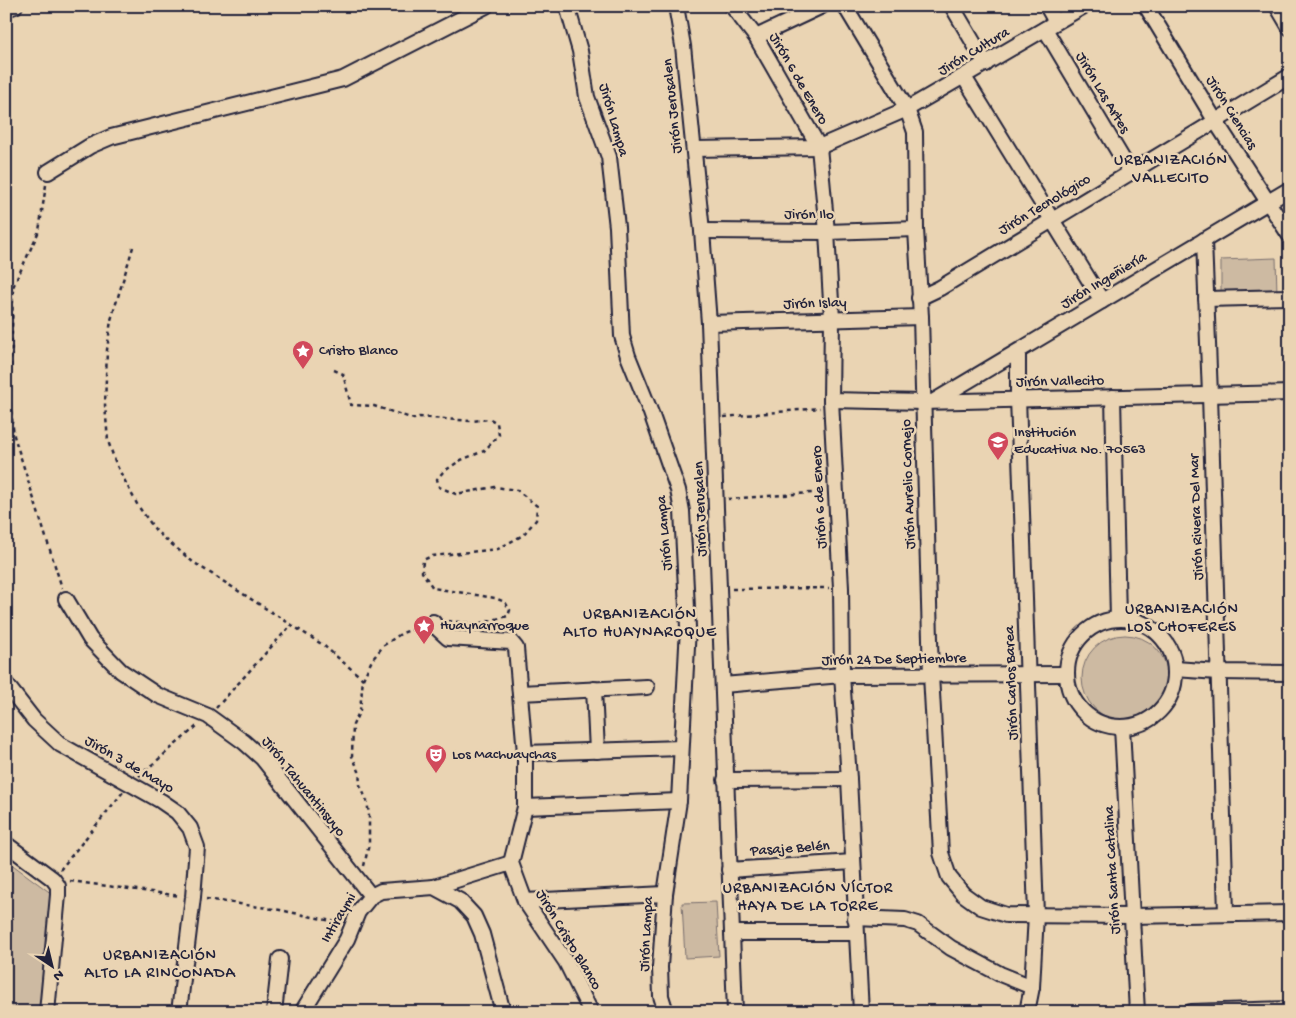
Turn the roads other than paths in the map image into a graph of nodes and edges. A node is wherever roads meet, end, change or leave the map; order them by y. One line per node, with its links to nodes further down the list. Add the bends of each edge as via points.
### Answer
1 (15, 6): 13 (street)
2 (486, 6): 24 (street, via 343,79 112,137 90,146)
3 (567, 6): 64 (street, Jirón Lampa, via 580,51 587,97 608,157 617,227 622,336 678,490 688,627)
4 (676, 6): 23 (street, Jirón Jerusalen)
5 (732, 6): 16 (street, Jirón 6 de Enero)
6 (822, 6): 16 (street)
7 (845, 6): 20 (street, Jirón Aurelio Cornejo)
8 (952, 6): 17 (street)
9 (1047, 6): 14 (street, Jirón Las Artes)
10 (1084, 6): 14 (street, Jirón Cultura)
11 (1146, 6): 21 (street, Jirón Ciencias)
12 (1277, 6): 15 (street)
13 (6, 9)
14 (1051, 26): 17 (street, Jirón Cultura); 25 (street, Jirón Las Artes)
15 (1290, 28)
16 (756, 37): 22 (street, Jirón 6 de Enero)
17 (986, 64): 19 (street, Jirón Cultura)
18 (1290, 76): 21 (street, Jirón Tecnológico)
19 (964, 78): 20 (street, Jirón Cultura); 28 (street)
20 (907, 109): 22 (street, Jirón Cultura); 29 (street, Jirón Aurelio Cornejo, via 915,132)
21 (1216, 122): 25 (street, Jirón Tecnológico); 27 (street, Jirón Ciencias)
22 (818, 147): 23 (street); 31 (street, Jirón 6 de Enero)
23 (694, 149): 30 (street, Jirón Jerusalen)
24 (48, 172)
25 (1131, 173): 28 (street, Jirón Tecnológico)
26 (1290, 189): 27 (street, Jirón Ingeñiería)
27 (1268, 202): 32 (street, Jirón Ciencias); 33 (street, Jirón Ingeñiería)
28 (1052, 220): 35 (street, Jirón Tecnológico); 37 (street)
29 (916, 230): 31 (street, Jirón Ilo); 35 (street, Jirón Aurelio Cornejo)
30 (702, 231): 31 (street, Jirón Ilo); 40 (street, Jirón Jerusalen)
31 (827, 232): 39 (street, Jirón 6 de Enero)
32 (1290, 236)
33 (1204, 240): 36 (street, Jirón Rivera Del Mar); 37 (street, Jirón Ingeñiería)
34 (1290, 297): 36 (street)
35 (919, 298): 38 (street, Jirón Aurelio Cornejo)
36 (1206, 299): 43 (street, Jirón Rivera Del Mar)
37 (1102, 302): 41 (street, Jirón Ingeñiería)
38 (921, 317): 39 (street, Jirón Islay); 46 (street, Jirón Aurelio Cornejo)
39 (832, 319): 40 (street, Jirón Islay); 47 (street, Jirón 6 de Enero)
40 (709, 323): 59 (street, Jirón Jerusalen)
41 (1018, 352): 45 (street, Jirón Carlos Barea); 46 (street, Jirón Ingeñiería)
42 (1290, 393): 43 (street, Jirón Vallecito)
43 (1210, 395): 44 (street, Jirón Vallecito); 52 (street, Jirón Rivera Del Mar)
44 (1113, 397): 45 (street, Jirón Vallecito); 49 (street)
45 (1018, 398): 46 (street, Jirón Vallecito); 54 (street, Jirón Carlos Barea)
46 (929, 401): 47 (street, Jirón Vallecito); 57 (street, Jirón Aurelio Cornejo)
47 (832, 403): 56 (street, Jirón 6 de Enero)
48 (66, 599): 77 (street, Jirón Tahuantinsuyo, via 90,639 121,671 157,695 208,716 262,758)
49 (1118, 619): 51 (street, via 1138,622 1157,632 1170,649); 55 (street, via 1098,624 1081,636 1070,654)
50 (433, 622): 62 (street, via 448,638 511,642 516,648)
51 (1175, 669): 52 (street); 63 (street, via 1174,687 1166,703 1154,716 1139,724)
52 (1218, 672): 53 (street); 79 (street, Jirón Rivera Del Mar)
53 (1290, 673)
54 (1027, 674): 55 (street, Jirón 24 De Septiembre); 57 (street, Jirón 24 De Septiembre); 81 (street, Jirón Carlos Barea)
55 (1067, 674): 63 (street, via 1071,695 1083,712 1101,724)
56 (842, 675): 57 (street, Jirón 24 De Septiembre); 59 (street, Jirón 24 De Septiembre); 67 (street, Jirón 6 de Enero)
57 (931, 675): 81 (street, Jirón Aurelio Cornejo, via 941,852 950,877 963,894 981,908 1006,915)
58 (6, 684): 90 (street, Jirón 3 de Mayo, via 34,720 61,745 177,812 190,828 197,847)
59 (723, 685): 68 (street, Jirón Jerusalen)
60 (647, 687): 61 (street)
61 (594, 689): 62 (street); 65 (street)
62 (520, 692): 66 (street)
63 (1122, 727): 82 (street, Jirón Santa Catalina)
64 (681, 748): 65 (street); 69 (street, Jirón Lampa)
65 (597, 751): 66 (street)
66 (525, 752): 70 (street)
67 (849, 779): 68 (street); 72 (street, Jirón 6 de Enero)
68 (725, 780): 74 (street, Jirón Jerusalen)
69 (679, 801): 70 (street); 76 (street, Jirón Lampa)
70 (525, 807): 73 (street)
71 (6, 844): 89 (street, via 58,886)
72 (853, 862): 74 (street, Pasaje Belén); 83 (street, Jirón 6 de Enero)
73 (511, 863): 75 (street, Intiraymi); 78 (street, Jirón Cristo Blanco)
74 (729, 870): 84 (street, Jirón Jerusalen)
75 (434, 887): 77 (street, Intiraymi, via 381,891); 93 (street, via 460,900 474,916)
76 (665, 894): 78 (street); 95 (street, Jirón Lampa, via 660,967 661,996)
77 (371, 896): 92 (street, Intiraymi, via 358,912 347,939)
78 (524, 901): 94 (street, Jirón Cristo Blanco, via 566,962)
79 (1226, 913): 80 (street, Jirón Aurelio Cornejo); 82 (street, Jirón Aurelio Cornejo)
80 (1290, 913)
81 (1036, 915): 82 (street, Jirón Aurelio Cornejo); 87 (street, Jirón Carlos Barea)
82 (1131, 916): 99 (street, Jirón Santa Catalina)
83 (855, 918): 85 (street, Jirón 6 de Enero); 87 (street, via 905,920 918,924 951,948)
84 (732, 933): 85 (street); 96 (street, Jirón Jerusalen)
85 (856, 933): 97 (street, Jirón 6 de Enero)
86 (280, 959): 91 (street)
87 (1032, 987): 98 (street, Jirón Carlos Barea)
88 (1290, 1009): 100 (street)
89 (47, 1012)
90 (178, 1012)
91 (274, 1012)
92 (302, 1012)
93 (503, 1012)
94 (591, 1012)
95 (666, 1012)
96 (735, 1012)
97 (861, 1012)
98 (1027, 1012)
99 (1137, 1012)
100 (1190, 1012)

